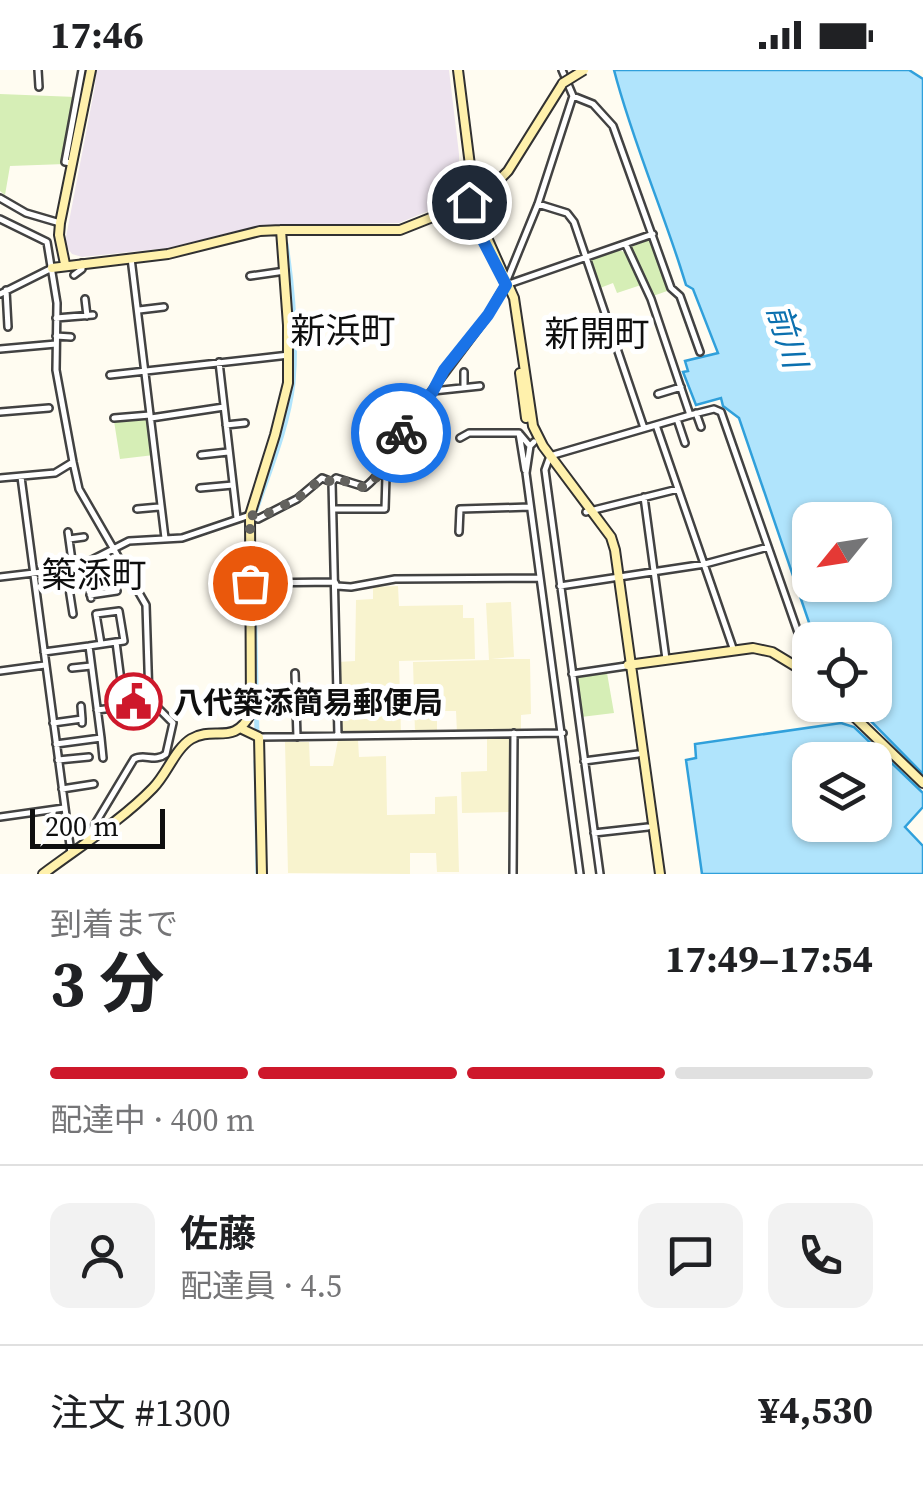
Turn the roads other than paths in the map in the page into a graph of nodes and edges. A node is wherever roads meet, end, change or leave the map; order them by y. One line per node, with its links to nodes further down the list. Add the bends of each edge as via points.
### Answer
1 (38, 70): 7 (street)
2 (82, 70): 9 (street, via 66,162)
3 (91, 70): 9 (main road)
4 (456, 70): 12 (main road)
5 (562, 70): 8 (street)
6 (584, 70): 10 (main road, bridge, via 563,84)
7 (38, 88)
8 (573, 96): 13 (street); 20 (street, via 593,104 613,126)
9 (74, 163): 16 (main road)
10 (494, 185): 12 (main road); 14 (street, via 503,198)
11 (0, 198): 16 (street)
12 (471, 201): 18 (main road, via 400,230); 30 (main road, via 476,227)
13 (538, 204): 19 (street); 22 (street, via 571,216)
14 (497, 209)
15 (0, 220): 26 (street, via 46,240)
16 (60, 224): 25 (main road)
17 (517, 229): 19 (street)
18 (281, 230): 23 (main road); 27 (main road)
19 (527, 233): 30 (street)
20 (652, 234): 21 (street); 41 (street)
21 (626, 244): 22 (street); 49 (street)
22 (586, 257): 30 (street); 62 (street)
23 (130, 258): 24 (main road); 34 (street)
24 (82, 262): 25 (main road); 28 (street)
25 (65, 264): 26 (main road)
26 (52, 268): 31 (street); 35 (street)
27 (285, 271): 29 (street); 42 (main road)
28 (74, 275)
29 (250, 276)
30 (507, 282): 50 (street); 67 (main road); 70 (main road, via 532,426)
31 (3, 292): 36 (street)
32 (84, 299): 35 (street, via 90,315)
33 (164, 307): 34 (street)
34 (139, 310): 44 (street)
35 (56, 318): 37 (street)
36 (8, 327)
37 (56, 336): 38 (street); 39 (street)
38 (71, 336)
39 (56, 344): 40 (street); 71 (street)
40 (0, 348)
41 (700, 352)
42 (289, 355): 43 (street); 86 (main road, via 276,435)
43 (219, 362): 44 (street); 52 (street)
44 (145, 370): 46 (street); 56 (street)
45 (464, 372): 48 (street)
46 (110, 374)
47 (480, 386): 48 (street)
48 (464, 387): 50 (street)
49 (681, 387): 51 (street); 55 (street)
50 (433, 391): 73 (street)
51 (658, 394)
52 (224, 407): 56 (street); 60 (street)
53 (49, 408): 54 (street)
54 (0, 412)
55 (693, 414): 58 (street); 63 (street); 91 (street, via 721,412)
56 (150, 417): 57 (street); 81 (street)
57 (114, 418)
58 (677, 419): 61 (street); 66 (street)
59 (246, 423): 60 (street)
60 (226, 425): 68 (street)
61 (656, 425): 62 (street); 79 (street)
62 (644, 428): 70 (street)
63 (702, 428)
64 (519, 432): 65 (street); 67 (street); 72 (street)
65 (460, 438)
66 (685, 443)
67 (532, 444): 70 (main road); 72 (street)
68 (228, 452): 69 (street); 77 (street)
69 (201, 455)
70 (548, 458): 85 (main road); 103 (street)
71 (73, 462): 74 (street, via 56,473); 92 (street, via 79,490)
72 (526, 473): 82 (street)
73 (380, 474): 76 (street, via 365,488); 84 (street, via 386,476 385,509)
74 (20, 477): 75 (street); 96 (street)
75 (0, 478)
76 (332, 482): 84 (street); 86 (street, via 322,478 285,506 258,518)
77 (233, 485): 78 (street); 87 (street)
78 (200, 488)
79 (678, 489): 80 (street); 94 (street)
80 (644, 497): 85 (street); 97 (street)
81 (160, 507): 83 (street); 90 (street)
82 (530, 507): 88 (street, via 460,509); 99 (street)
83 (137, 509)
84 (333, 509): 101 (street)
85 (589, 511): 100 (main road, via 611,537)
86 (250, 514): 87 (street); 102 (main road)
87 (237, 518): 90 (street)
88 (459, 532)
89 (84, 537): 95 (street, via 69,536)
90 (165, 538): 92 (street)
91 (768, 547): 94 (street); 106 (street)
92 (113, 549): 93 (street); 152 (street, via 146,605 148,699 173,722 166,754 134,758)
93 (88, 563): 95 (street); 104 (street, via 91,596)
94 (706, 564): 97 (street); 113 (street)
95 (70, 568): 96 (street); 105 (street)
96 (33, 572): 98 (street); 114 (street)
97 (654, 572): 100 (street); 115 (street)
98 (0, 577)
99 (539, 578): 101 (street, via 395,579 351,587); 134 (street)
100 (616, 578): 103 (street); 118 (main road)
101 (335, 582): 102 (street); 126 (street)
102 (250, 583): 132 (main road, via 253,704)
103 (560, 586): 123 (street)
104 (117, 590)
105 (73, 614)
106 (794, 622)
107 (70, 636): 112 (street)
108 (133, 640): 109 (street)
109 (120, 642): 110 (street); 110 (street, via 120,611 96,614); 124 (street)
110 (101, 644): 111 (street)
111 (88, 646): 112 (street); 119 (street)
112 (72, 648): 114 (street)
113 (734, 648): 115 (main road); 116 (main road, via 772,652)
114 (44, 652): 117 (street)
115 (666, 659): 118 (main road)
116 (792, 662)
117 (45, 665): 121 (street); 131 (street)
118 (628, 665): 123 (street); 140 (main road); 159 (main road)
119 (91, 666): 120 (street); 129 (street)
120 (72, 668)
121 (0, 671)
122 (295, 672): 125 (street)
123 (572, 674): 144 (street)
124 (121, 681)
125 (296, 690): 126 (street); 137 (street)
126 (338, 696): 135 (street)
127 (81, 706): 131 (street, via 82,721)
128 (121, 707): 129 (street)
129 (97, 710): 138 (street)
130 (860, 722): 145 (main road)
131 (53, 724): 139 (street)
132 (244, 730): 136 (main road); 152 (main road, via 190,740 155,786)
133 (514, 733): 134 (street); 135 (street); 156 (street)
134 (562, 734): 157 (street)
135 (338, 736): 137 (street)
136 (259, 737): 137 (street); 155 (main road)
137 (297, 737)
138 (101, 738): 139 (street); 142 (street)
139 (56, 744): 143 (street)
140 (638, 754): 144 (street); 150 (main road)
141 (89, 757): 143 (street)
142 (103, 758)
143 (58, 760): 147 (street)
144 (584, 761): 151 (street)
145 (923, 783)
146 (94, 784): 147 (street)
147 (62, 789): 148 (street)
148 (64, 808): 149 (street); 153 (street)
149 (0, 817)
150 (648, 827): 151 (street); 159 (main road)
151 (594, 833): 158 (street)
152 (85, 842): 153 (main road)
153 (71, 853): 154 (main road)
154 (43, 874)
155 (262, 874)
156 (514, 874)
157 (580, 874)
158 (600, 874)
159 (657, 874)

